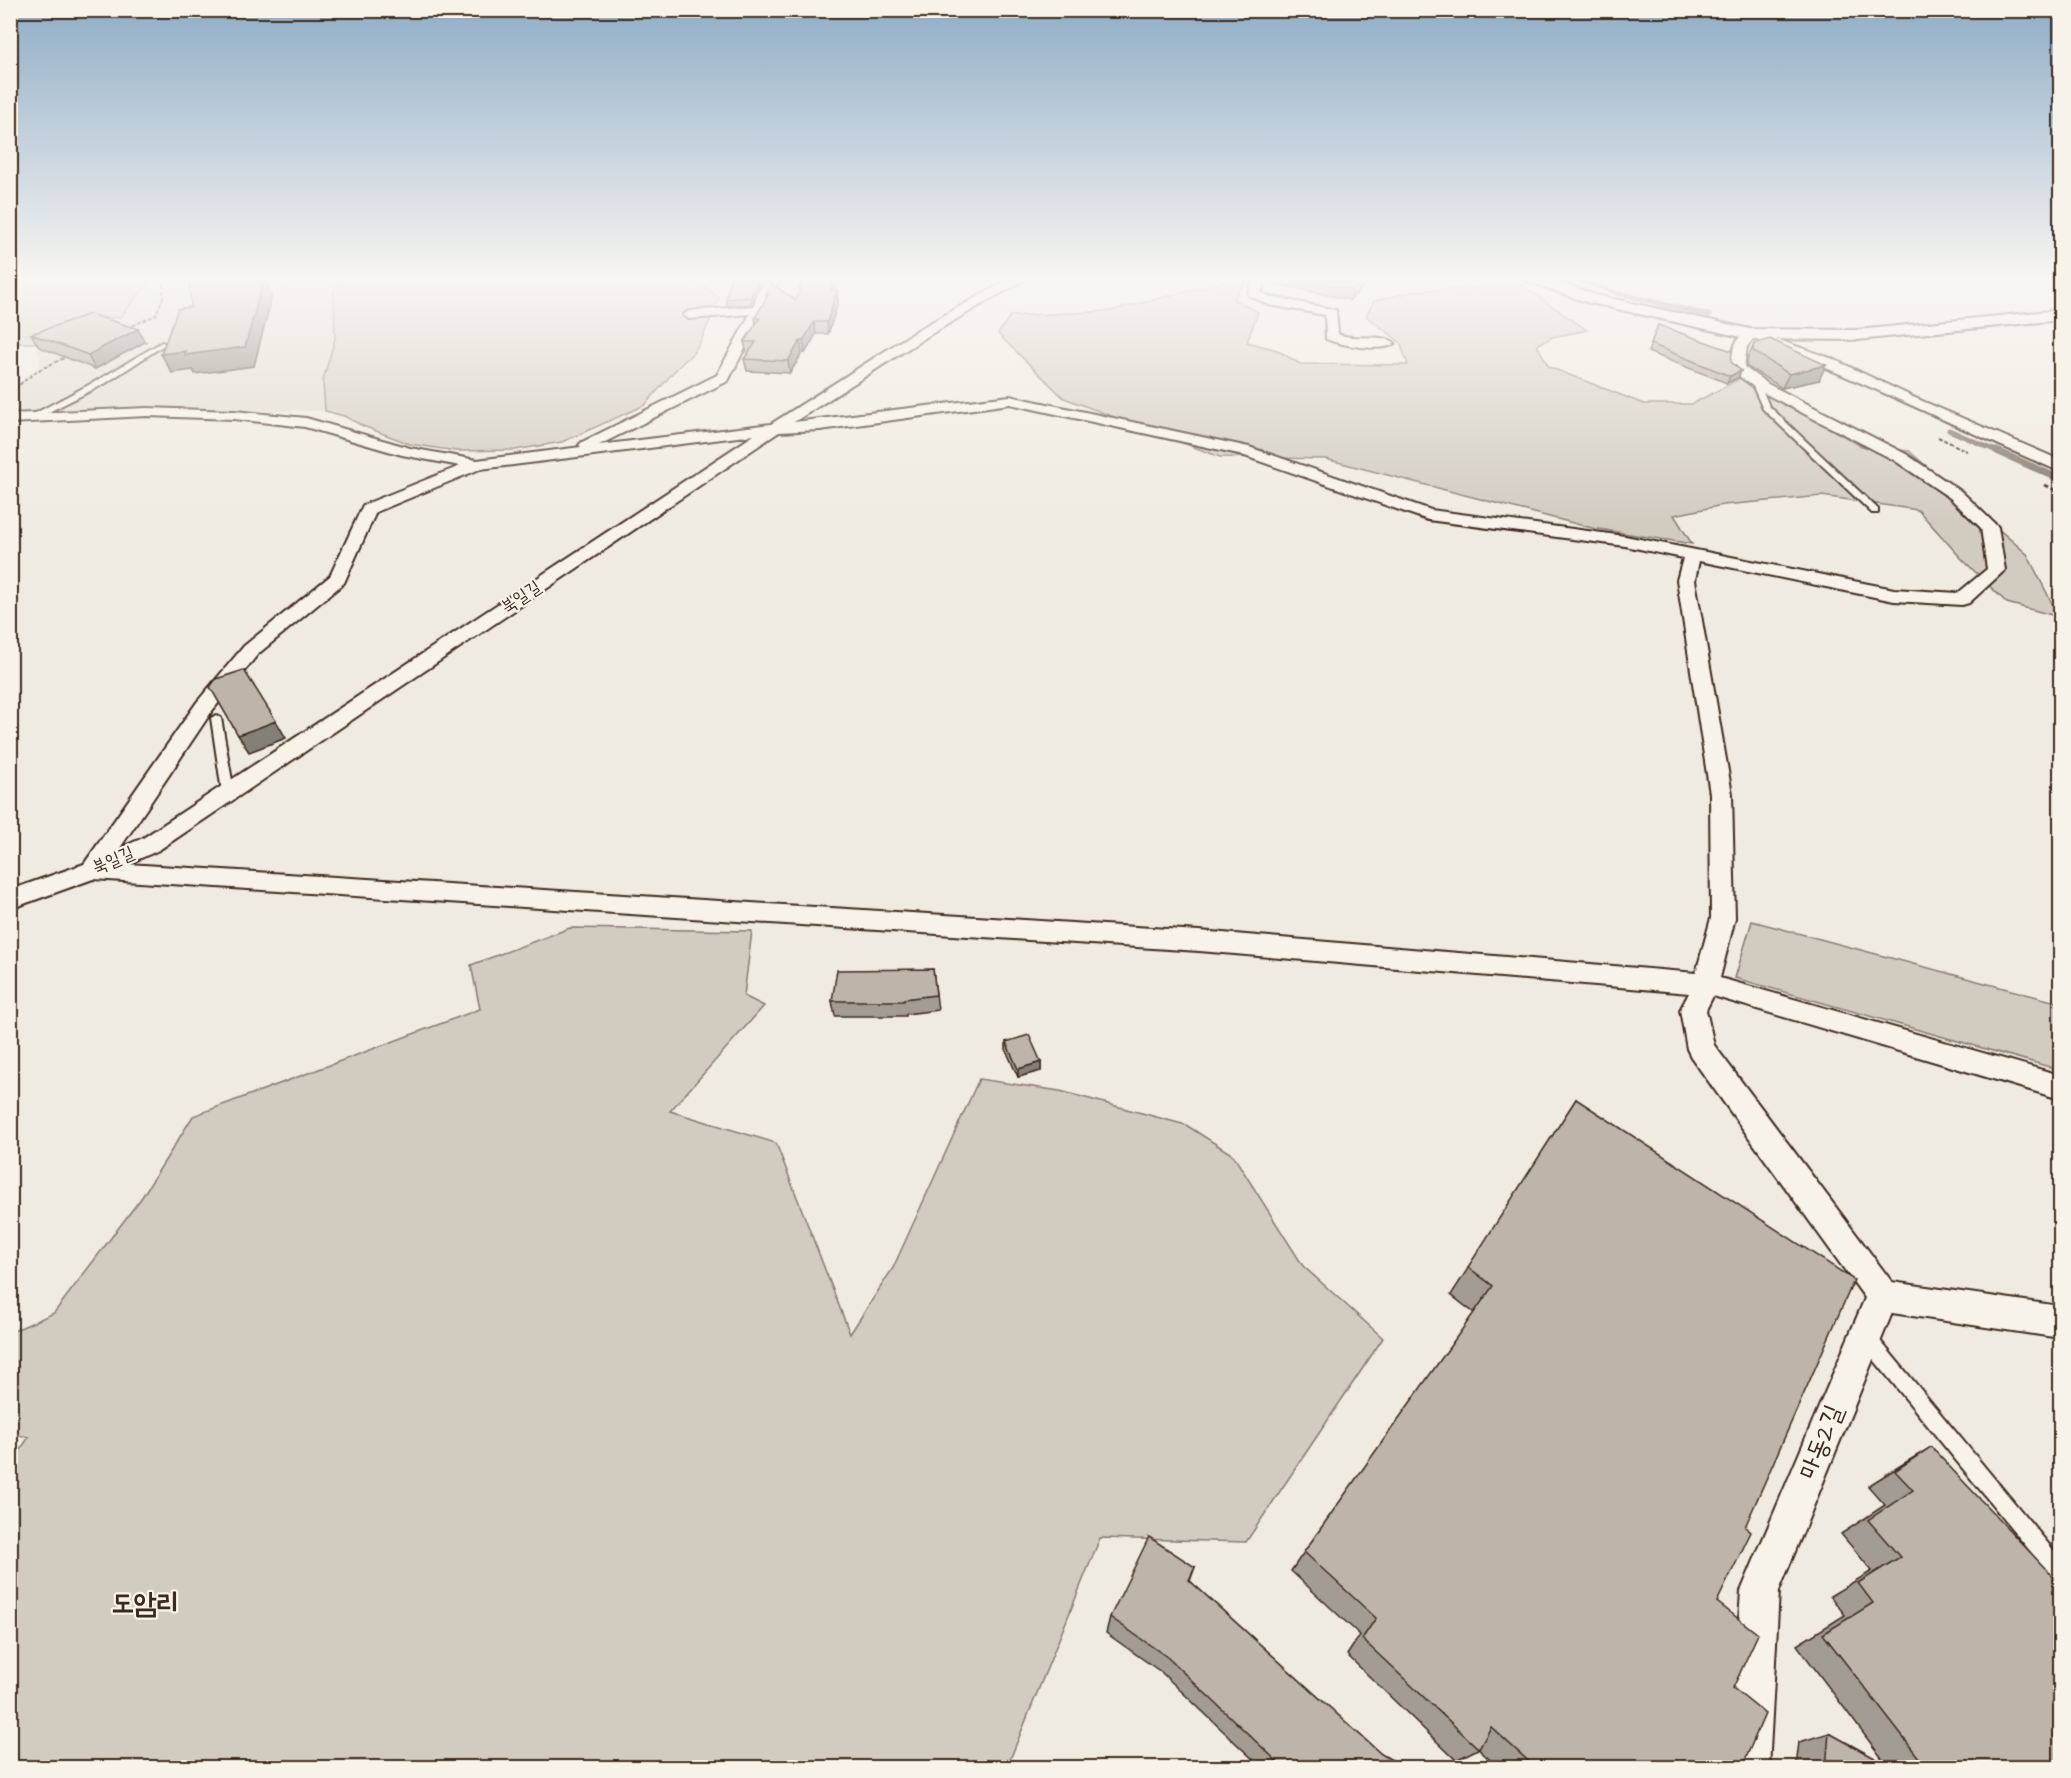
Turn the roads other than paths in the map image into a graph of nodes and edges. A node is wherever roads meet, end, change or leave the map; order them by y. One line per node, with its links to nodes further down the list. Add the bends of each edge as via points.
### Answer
1 (137, 360): 7 (lane)
2 (732, 360): 10 (street, via 723,378)
3 (882, 360): 9 (street, 북일길)
4 (1738, 360): 6 (street, via 1737,368)
5 (1822, 360): 12 (street)
6 (1754, 380): 13 (lane, via 1766,407); 14 (street, via 1900,457 1956,495 1989,527 1996,570 1962,599 1894,595)
7 (30, 418): 8 (street); 11 (street, via 147,412 234,415 306,423 408,452)
8 (10, 419)
9 (775, 428): 10 (street); 14 (street, via 1010,400 1243,450 1428,515 1625,541); 16 (street, 북일길)
10 (572, 453): 11 (street)
11 (477, 465): 17 (street, via 369,509 338,579 251,650 204,707)
12 (2061, 466)
13 (1875, 511)
14 (1692, 555): 19 (street, via 1686,580 1721,794 1723,918)
15 (216, 718): 16 (lane)
16 (228, 792): 17 (street, 북일길, via 151,843)
17 (92, 870): 18 (street, 북일길); 19 (street, via 1199,941)
18 (10, 900)
19 (1706, 984): 20 (street); 21 (street, via 1693,1010 1701,1049)
20 (2061, 1087)
21 (1883, 1296): 22 (street); 23 (street, 마동2길)
22 (2061, 1322)
23 (1865, 1334): 24 (lane); 25 (street, 마동2길, via 1760,1591)
24 (2061, 1572)
25 (1749, 1767)

